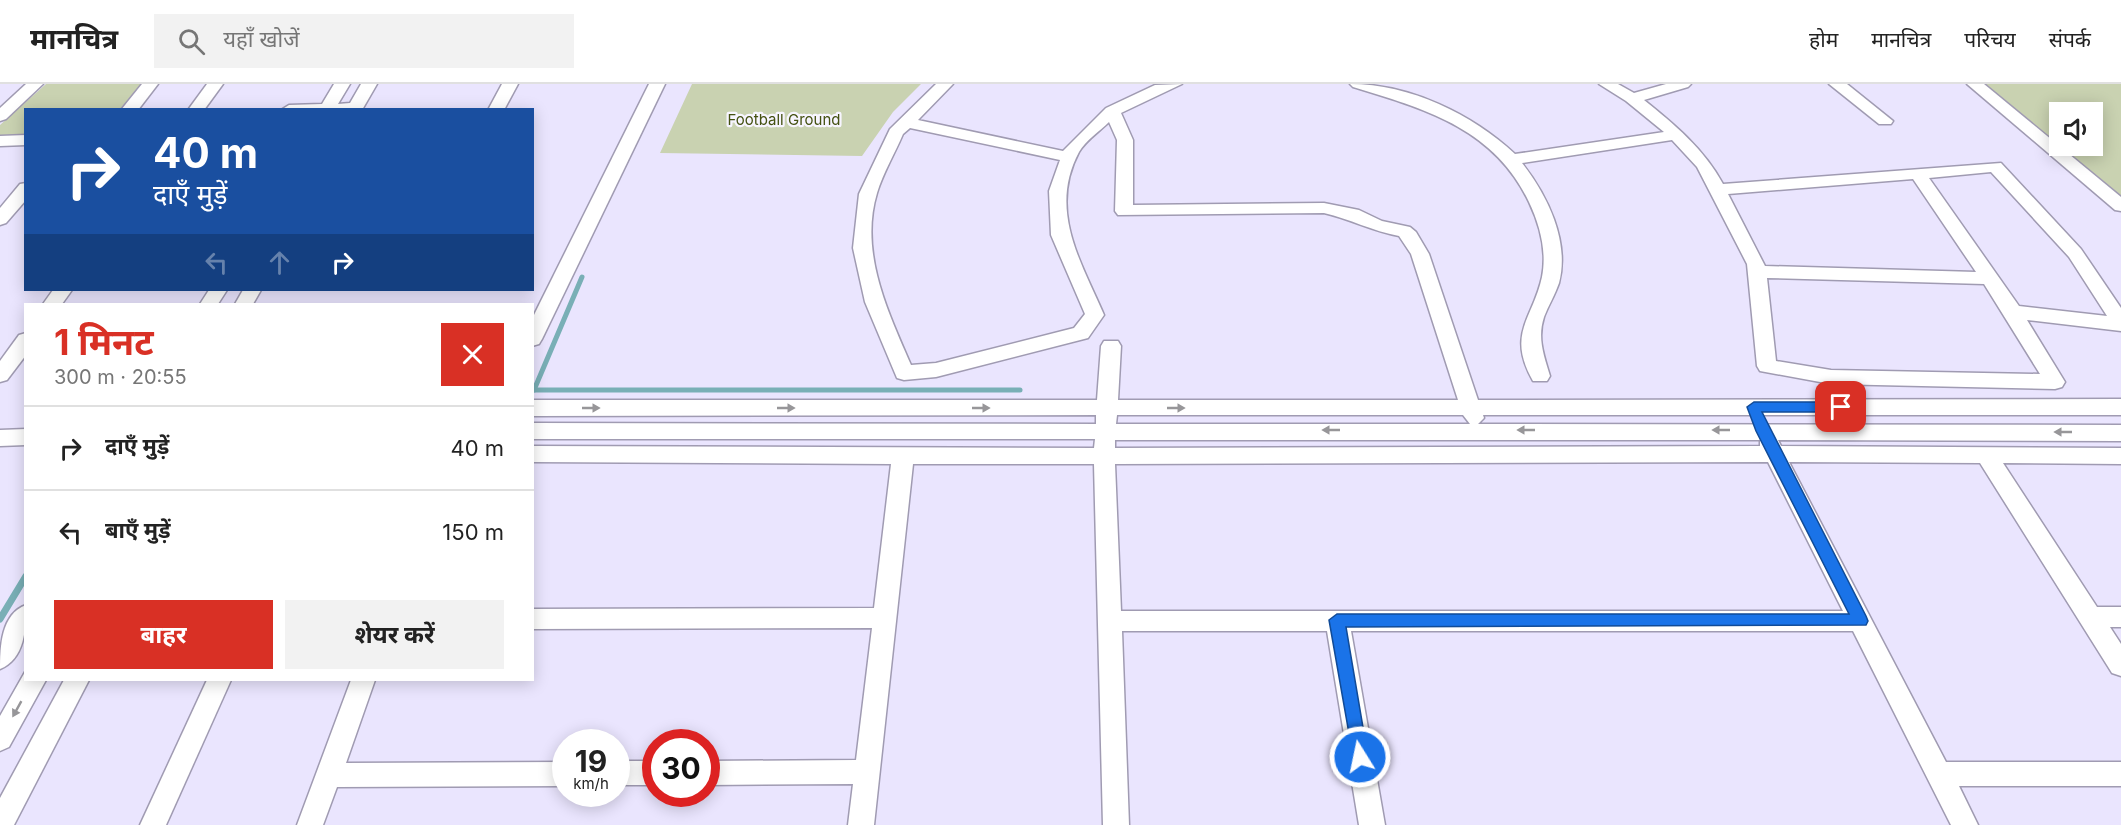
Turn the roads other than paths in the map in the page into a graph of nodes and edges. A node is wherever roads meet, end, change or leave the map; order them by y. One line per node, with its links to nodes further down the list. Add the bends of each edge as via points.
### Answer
1 (36, 84): 22 (street)
2 (150, 84): 16 (street)
3 (215, 84): 17 (street)
4 (342, 84): 18 (street)
5 (369, 84): 19 (street)
6 (510, 84): 20 (street)
7 (657, 84): 43 (street)
8 (945, 84): 24 (street)
9 (1174, 84): 21 (street)
10 (1358, 84): 29 (street, via 1428,106 1479,131)
11 (1607, 84): 15 (street)
12 (1683, 84): 15 (street)
13 (1837, 84): 23 (street)
14 (1975, 84): 35 (street)
15 (1632, 98): 25 (street)
16 (131, 108)
17 (197, 108)
18 (328, 108)
19 (356, 108)
20 (497, 108)
21 (1112, 111): 28 (street, via 1072,149); 48 (street, via 1125,140 1124,211 1324,208 1404,231 1420,254)
22 (0, 116)
23 (1885, 121)
24 (906, 122): 28 (street); 28 (street, via 896,132 868,194 862,248 874,302 904,373 936,370 1081,333 1095,315 1060,235 1058,191)
25 (1676, 135): 29 (street); 34 (street, via 1704,165)
26 (24, 140): 27 (street)
27 (0, 141)
28 (1070, 157)
29 (1514, 159): 47 (street, via 1532,185 1551,234 1551,276 1530,333)
30 (1918, 174): 34 (street); 38 (street); 42 (street, via 1995,168 2075,253)
31 (0, 189): 32 (street)
32 (24, 189)
33 (24, 190): 36 (street)
34 (1717, 190): 37 (street)
35 (2121, 206)
36 (0, 219)
37 (1757, 272): 38 (street); 41 (street, via 1767,366 1831,377 2055,382)
38 (1987, 278): 41 (street)
39 (62, 291): 40 (street)
40 (53, 303)
41 (2013, 312): 42 (street)
42 (2121, 323)
43 (534, 335)
44 (24, 343): 46 (street)
45 (1111, 346): 52 (street)
46 (0, 375)
47 (1540, 376)
48 (1470, 407): 49 (street); 52 (street, one-way to 48); 54 (street)
49 (1754, 407): 50 (street); 55 (street)
50 (2121, 407)
51 (534, 408): 52 (street, one-way to 52)
52 (1105, 419): 53 (street); 54 (street, one-way to 52); 63 (street)
53 (534, 430)
54 (1479, 430): 55 (street, one-way to 54)
55 (1763, 431): 56 (street, one-way to 55); 60 (street)
56 (2121, 433)
57 (24, 437): 58 (street)
58 (0, 438)
59 (534, 454): 61 (street)
60 (1775, 454): 62 (street); 63 (street); 72 (street)
61 (903, 455): 63 (street); 68 (street)
62 (1986, 455): 64 (street); 65 (street)
63 (1104, 456): 71 (street)
64 (2121, 456)
65 (2088, 617): 66 (street); 74 (street)
66 (2121, 617)
67 (24, 618): 73 (street)
68 (884, 618): 69 (street); 80 (street)
69 (534, 619)
70 (1337, 620): 71 (street); 72 (street); 91 (street)
71 (1110, 621): 90 (street)
72 (1860, 621): 83 (street)
73 (0, 658)
74 (2121, 665)
75 (32, 681): 79 (street, one-way to 79)
76 (77, 681): 86 (street)
77 (219, 681): 87 (street)
78 (363, 681): 85 (street)
79 (0, 739)
80 (867, 772): 81 (street); 89 (street)
81 (720, 773)
82 (552, 774): 85 (street)
83 (1939, 774): 84 (street); 92 (street)
84 (2121, 774)
85 (328, 775): 88 (street)
86 (0, 824)
87 (153, 825)
88 (310, 825)
89 (861, 825)
90 (1116, 825)
91 (1372, 825)
92 (1965, 825)

